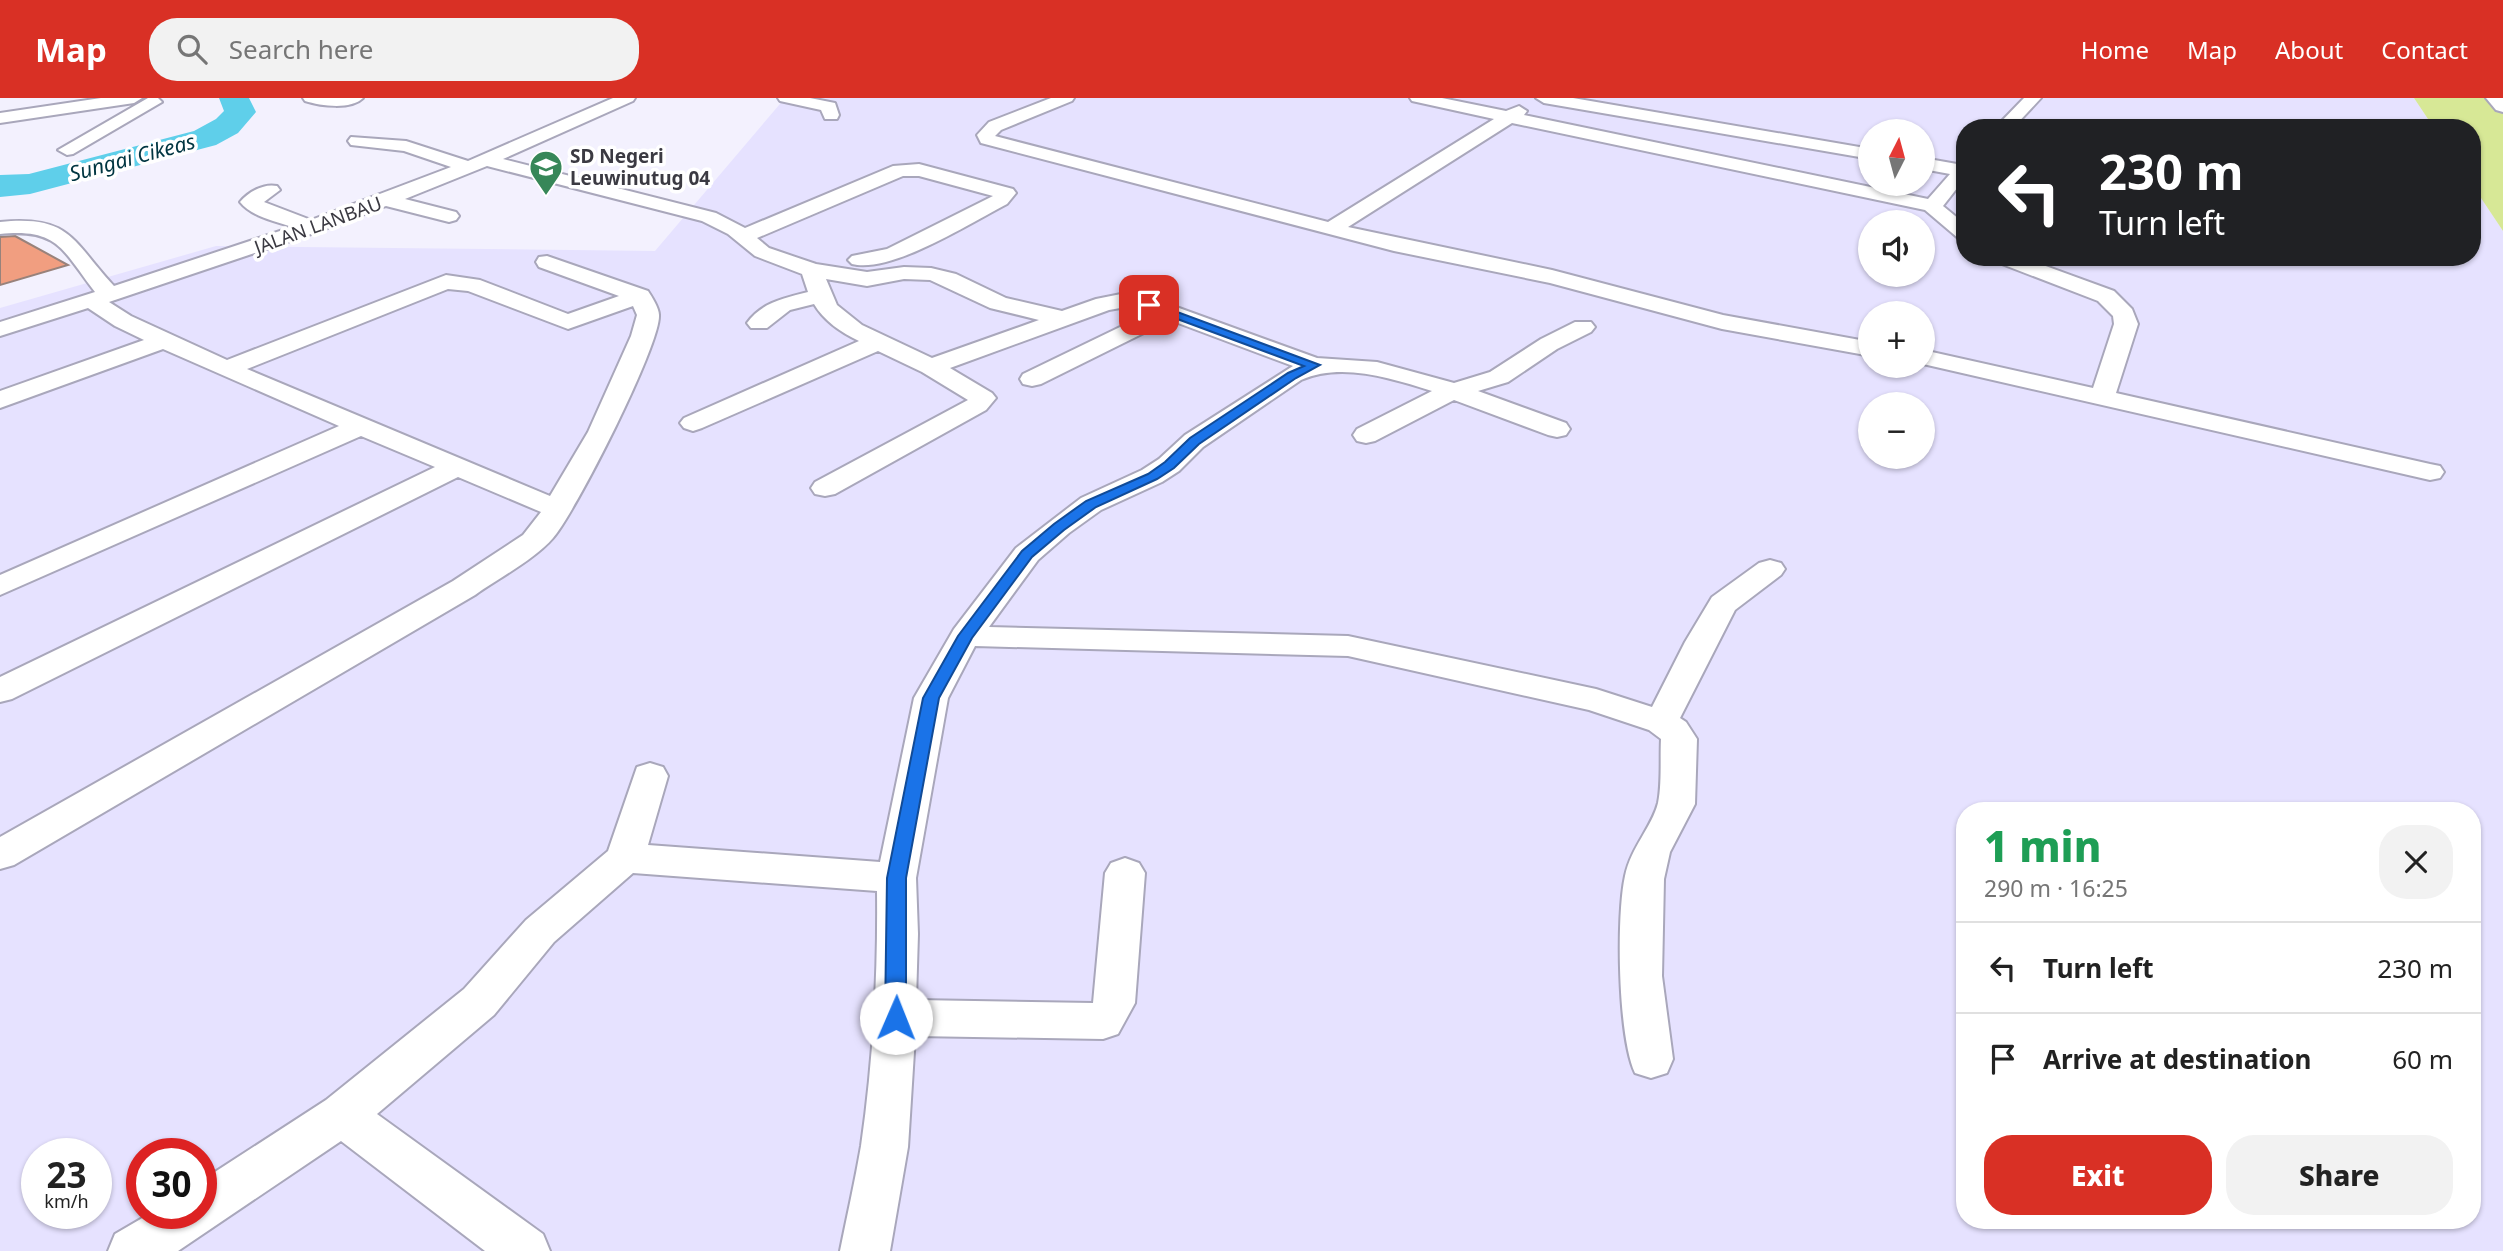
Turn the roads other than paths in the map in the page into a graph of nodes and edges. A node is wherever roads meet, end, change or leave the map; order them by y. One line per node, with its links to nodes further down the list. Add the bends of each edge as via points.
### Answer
1 (134, 98): 14 (street)
2 (156, 98): 21 (street)
3 (311, 98): 4 (street)
4 (355, 98)
5 (628, 98): 23 (street, JALAN LANBAU)
6 (786, 98): 15 (street, via 821,103 829,107)
7 (1066, 98): 34 (street, via 995,126 986,135)
8 (1418, 98): 16 (street)
9 (1538, 98): 16 (street)
10 (1544, 98): 22 (street)
11 (2034, 98): 18 (street)
12 (2496, 98): 13 (highway)
13 (2503, 106)
14 (47, 111): 17 (street); 19 (street)
15 (831, 115)
16 (1509, 117): 29 (street); 34 (street)
17 (0, 118)
18 (2012, 119)
19 (0, 135)
20 (357, 141): 23 (street, via 406,146)
21 (67, 150)
22 (1858, 152)
23 (476, 164): 28 (street, JALAN LANBAU); 35 (street, via 676,208)
24 (1936, 164): 25 (street)
25 (1956, 166)
26 (1956, 178): 29 (street)
27 (270, 190): 32 (street, via 250,202)
28 (386, 200): 30 (street); 32 (street, JALAN LANBAU)
29 (1932, 206): 31 (street)
30 (449, 216)
31 (1956, 226)
32 (313, 227): 42 (street, JALAN LANBAU)
33 (0, 228): 42 (street, via 27,226 68,241)
34 (1330, 229): 50 (street, via 1552,277 1690,315)
35 (749, 234): 36 (street); 37 (street, via 751,245 775,258); 37 (street, via 900,170 919,170 1006,193 882,258)
36 (796, 243)
37 (817, 260): 41 (street); 44 (street, via 867,279 931,274 998,303)
38 (547, 261): 40 (street)
39 (2025, 266): 57 (street, via 2106,296 2124,314 2126,324)
40 (640, 296): 54 (street, via 568,322 472,285 446,282); 66 (street, via 648,315 635,357 601,432)
41 (820, 296): 45 (street, via 782,305); 49 (street, via 853,330)
42 (105, 305): 47 (street, JALAN LANBAU); 48 (street)
43 (1169, 312): 44 (street, via 1116,301); 52 (street); 55 (street)
44 (1065, 319): 53 (street)
45 (759, 323)
46 (1583, 327): 56 (street, via 1499,377)
47 (0, 329)
48 (165, 340): 54 (lane); 58 (street)
49 (878, 342): 53 (street); 59 (street)
50 (1858, 347)
51 (1935, 360): 57 (street)
52 (1314, 365): 56 (street, via 1387,371); 69 (street, via 1194,441 1153,476 1091,504 1059,527 1027,554)
53 (931, 368): 65 (street, via 982,396 981,402)
54 (226, 369): 60 (lane)
55 (1032, 379)
56 (1452, 391): 61 (street); 62 (street)
57 (2102, 397): 64 (street)
58 (0, 400)
59 (692, 423)
60 (361, 426): 63 (lane); 68 (street)
61 (1558, 429)
62 (1366, 435)
63 (459, 466): 66 (lane); 70 (street)
64 (2430, 472)
65 (825, 488)
66 (557, 509): 73 (lane, via 533,541 464,588)
67 (1770, 569): 71 (street, via 1723,604)
68 (0, 586)
69 (965, 636): 71 (street, via 1348,646 1596,700); 76 (street, via 931,698)
70 (0, 691)
71 (1661, 722): 78 (street, via 1679,739 1676,804 1651,852 1644,879 1641,976)
72 (650, 776): 74 (street)
73 (0, 855)
74 (625, 858): 76 (street); 79 (street, via 541,931 479,1002)
75 (1125, 873): 77 (street, via 1114,1003 1103,1021)
76 (896, 878): 77 (street)
77 (896, 1018): 84 (street, via 884,1147)
78 (1651, 1059)
79 (342, 1115): 80 (street); 83 (street)
80 (217, 1198)
81 (169, 1229): 82 (street)
82 (133, 1251)
83 (525, 1251)
84 (865, 1251)

